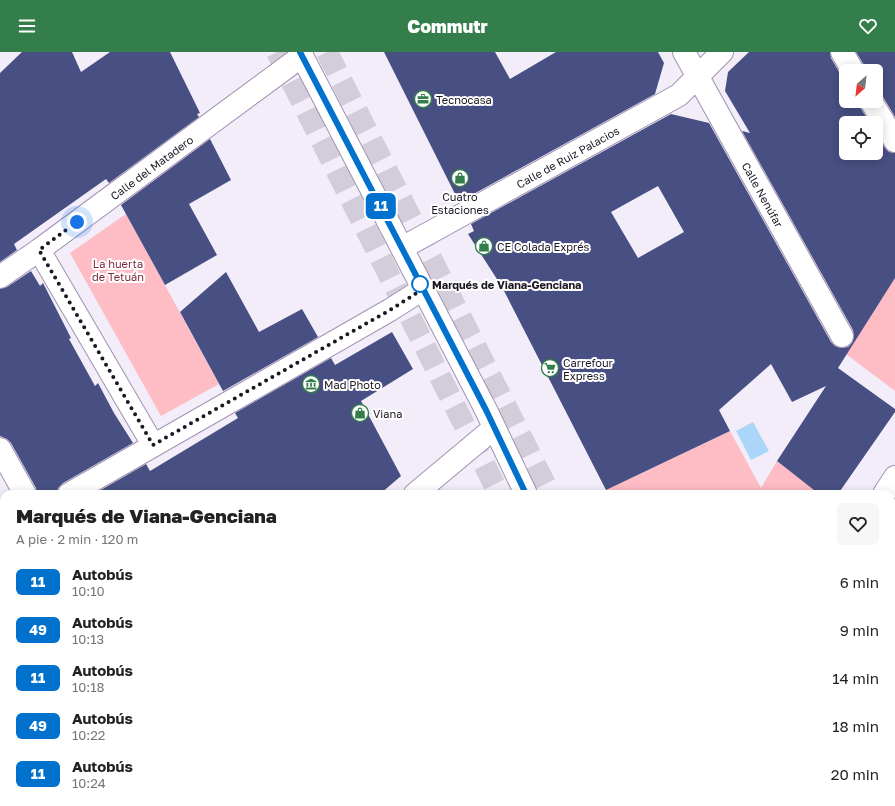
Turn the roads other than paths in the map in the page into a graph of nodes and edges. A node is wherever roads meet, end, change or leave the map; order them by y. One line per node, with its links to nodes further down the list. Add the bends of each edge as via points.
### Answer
1 (684, 52): 6 (street, Calle Nenúfar)
2 (722, 52): 6 (street, Calle de Ruiz Palacios)
3 (842, 52): 5 (street)
4 (301, 54): 9 (street); 10 (street, Calle del Matadero)
5 (849, 64)
6 (697, 76): 9 (street, Calle de Ruiz Palacios, via 679,95); 13 (street, Calle Nenúfar)
7 (875, 108): 8 (street)
8 (895, 141)
9 (402, 248): 12 (street)
10 (39, 250): 11 (street, Calle del Matadero); 15 (street)
11 (0, 277)
12 (423, 289): 14 (street); 15 (street)
13 (842, 336)
14 (494, 428): 20 (street); 21 (street)
15 (153, 445): 19 (street)
16 (0, 449): 18 (street)
17 (895, 477): 22 (street)
18 (23, 490)
19 (76, 490)
20 (420, 490)
21 (524, 490)
22 (887, 490)

